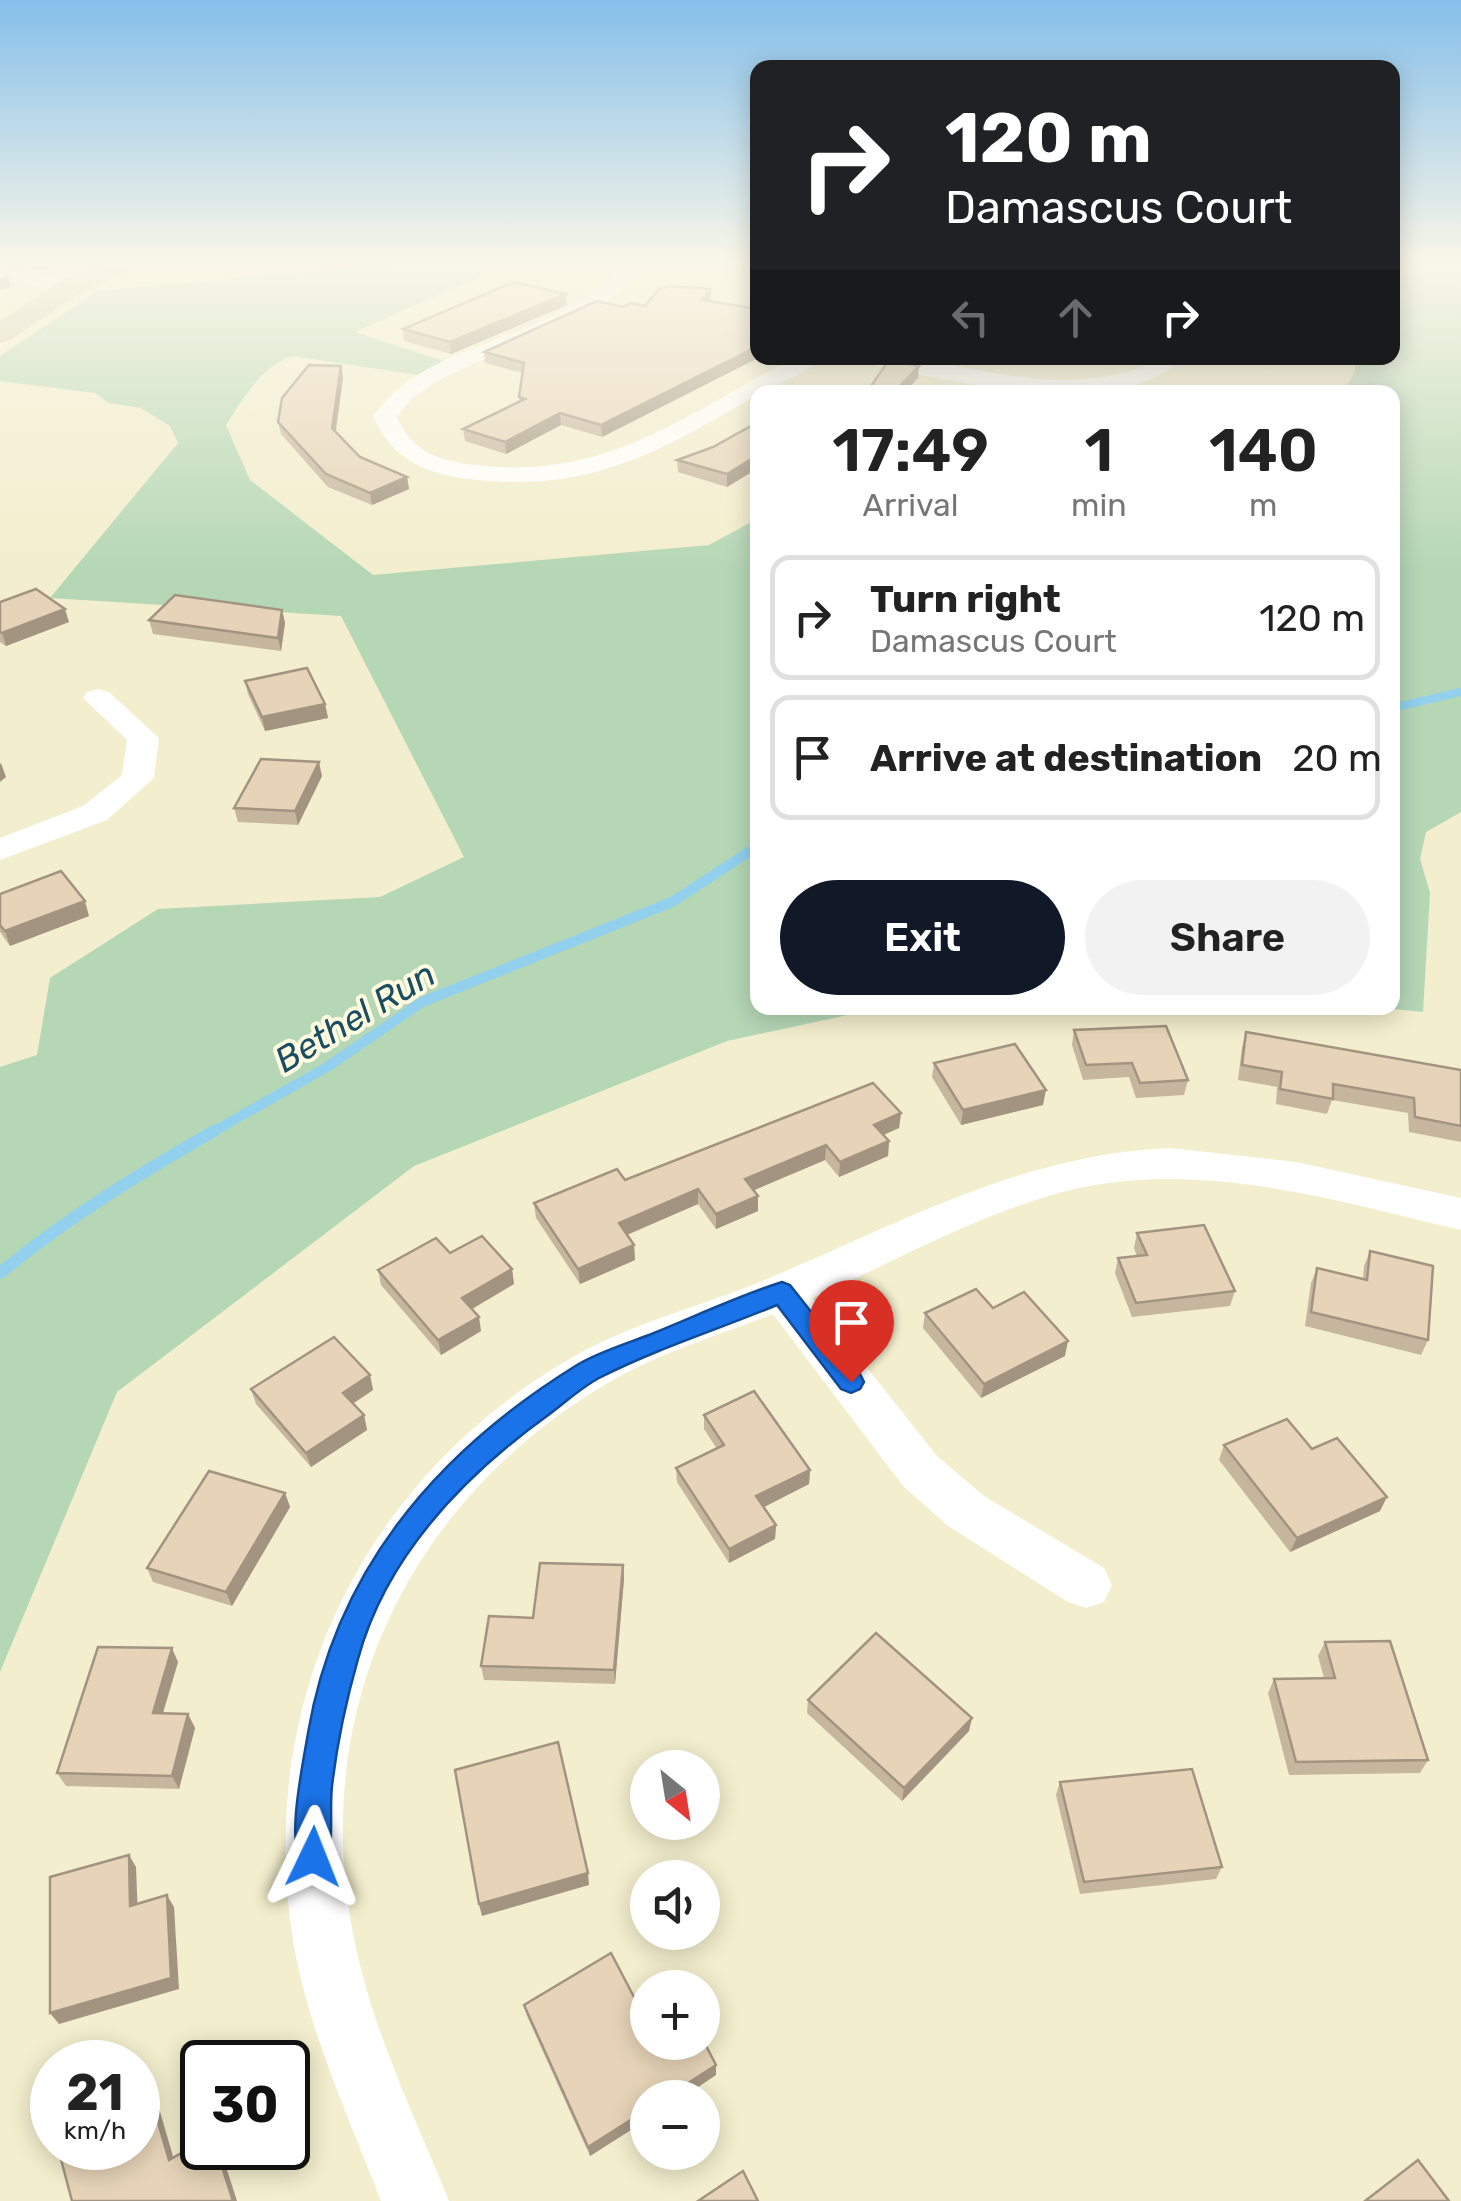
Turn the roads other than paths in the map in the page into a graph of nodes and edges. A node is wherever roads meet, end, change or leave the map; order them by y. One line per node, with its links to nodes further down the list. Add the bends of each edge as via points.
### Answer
1 (455, 365): 8 (street, via 394,398 385,416 409,456 484,476 582,470 678,434)
2 (798, 365): 5 (street)
3 (907, 365): 6 (street)
4 (1158, 365): 7 (street, via 1119,379)
5 (763, 385)
6 (1038, 385)
7 (1058, 385)
8 (750, 393)
9 (98, 698): 10 (street, via 142,738 138,778 94,813)
10 (0, 850)
11 (1461, 1214): 12 (street, via 1250,1170 1127,1165 1005,1195)
12 (782, 1292): 13 (street, via 920,1471 966,1511); 14 (street, via 590,1370 488,1442 402,1538 368,1594 327,1714 313,1857 342,2014)
13 (1086, 1586)
14 (415, 2201)

